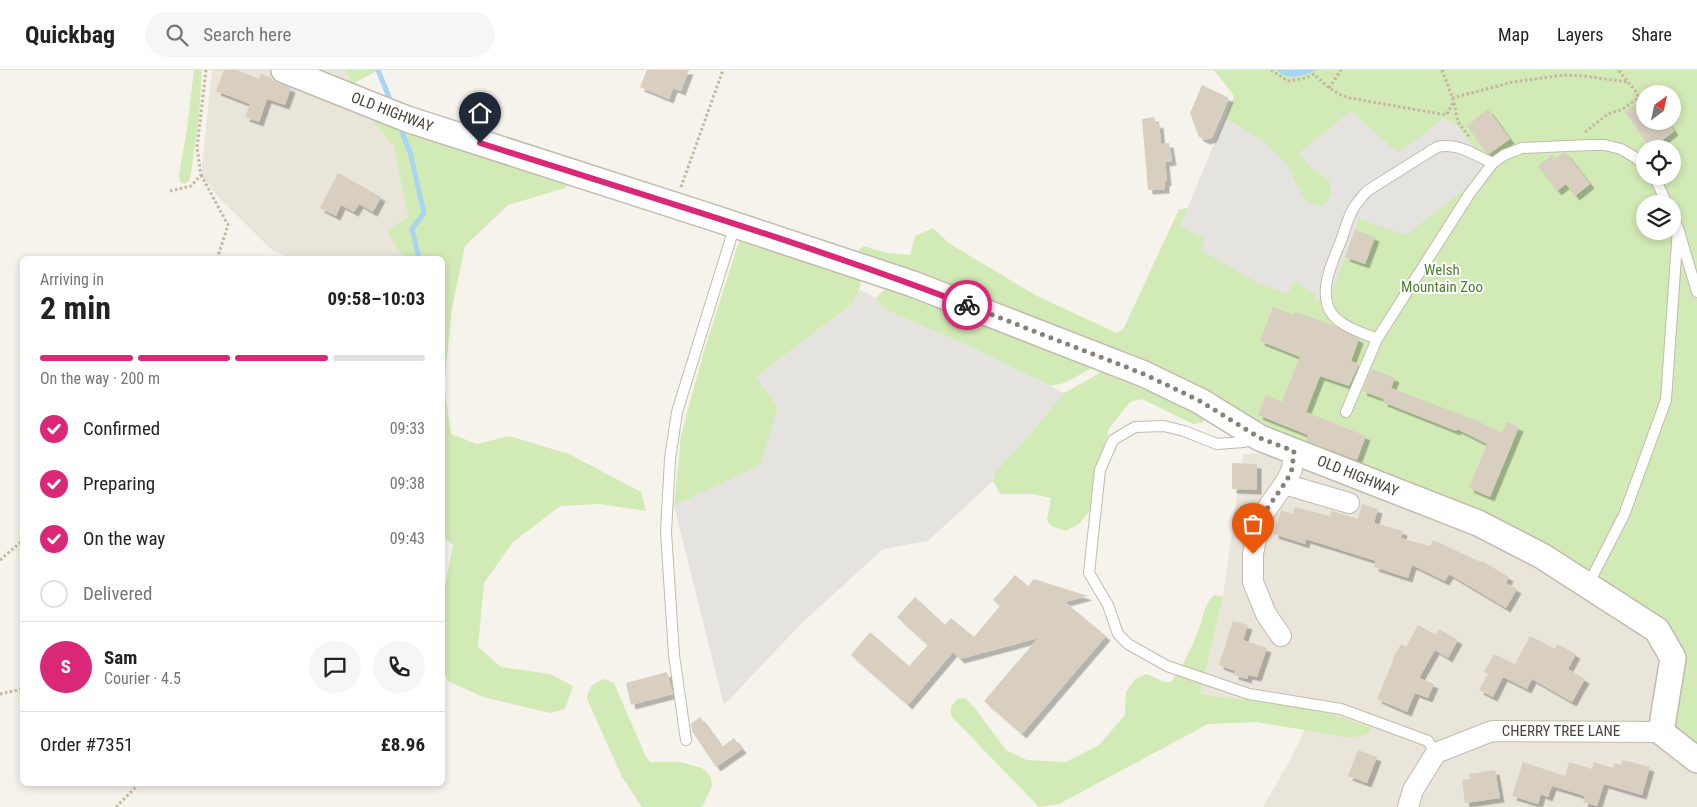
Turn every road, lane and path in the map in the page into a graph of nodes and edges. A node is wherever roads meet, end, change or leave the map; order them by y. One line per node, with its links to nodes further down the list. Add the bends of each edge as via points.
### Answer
1 (206, 70): 15 (path, via 197,148)
2 (284, 70): 17 (street, OLD HIGHWAY, via 406,119)
3 (723, 70): 17 (path)
4 (1271, 70): 9 (path, via 1288,81 1314,74)
5 (1341, 70): 9 (path)
6 (1442, 70): 10 (path)
7 (1618, 70): 8 (path)
8 (1628, 82): 10 (path, via 1564,75 1512,82); 12 (path, via 1638,98 1623,109 1608,114)
9 (1329, 88): 11 (path, via 1340,96 1446,115)
10 (1452, 98): 11 (path)
11 (1454, 102): 14 (path, via 1458,122)
12 (1567, 146): 13 (lane, via 1605,145); 14 (lane, via 1522,148)
13 (1636, 158)
14 (1490, 162): 23 (lane); 23 (lane, via 1460,147 1437,147 1358,200 1329,272 1326,297 1334,317)
15 (201, 174): 16 (path, via 191,186); 21 (path, via 228,225)
16 (170, 191)
17 (675, 205): 18 (street, OLD HIGHWAY)
18 (735, 225): 25 (street, OLD HIGHWAY, via 913,284 1144,374 1200,401); 36 (lane, via 677,412 670,459 666,532 674,655)
19 (1681, 238): 22 (lane)
20 (1677, 240): 31 (lane, via 1666,400 1624,515)
21 (218, 256)
22 (1697, 292)
23 (1378, 339): 24 (lane)
24 (1346, 412)
25 (1260, 438): 26 (street, OLD HIGHWAY); 37 (lane, via 1217,444 1164,426 1135,427 1113,440 1100,470 1089,573 1108,605 1118,634 1128,644 1167,666 1249,694 1341,709 1428,741)
26 (1294, 451): 27 (street, via 1292,469); 31 (street, OLD HIGHWAY, via 1478,523 1542,556)
27 (1284, 484): 28 (street); 32 (street, via 1260,519 1253,554 1253,582 1266,614)
28 (1349, 503)
29 (20, 543): 30 (path)
30 (0, 560)
31 (1588, 586): 35 (street, OLD HIGHWAY, via 1657,630 1673,658)
32 (1281, 636)
33 (20, 689): 34 (path)
34 (0, 694)
35 (1660, 732): 37 (street, CHERRY TREE LANE, via 1492,731); 38 (street)
36 (686, 740)
37 (1436, 753): 41 (street, via 1413,790)
38 (1697, 760)
39 (137, 786): 40 (path)
40 (116, 807)
41 (1408, 807)

